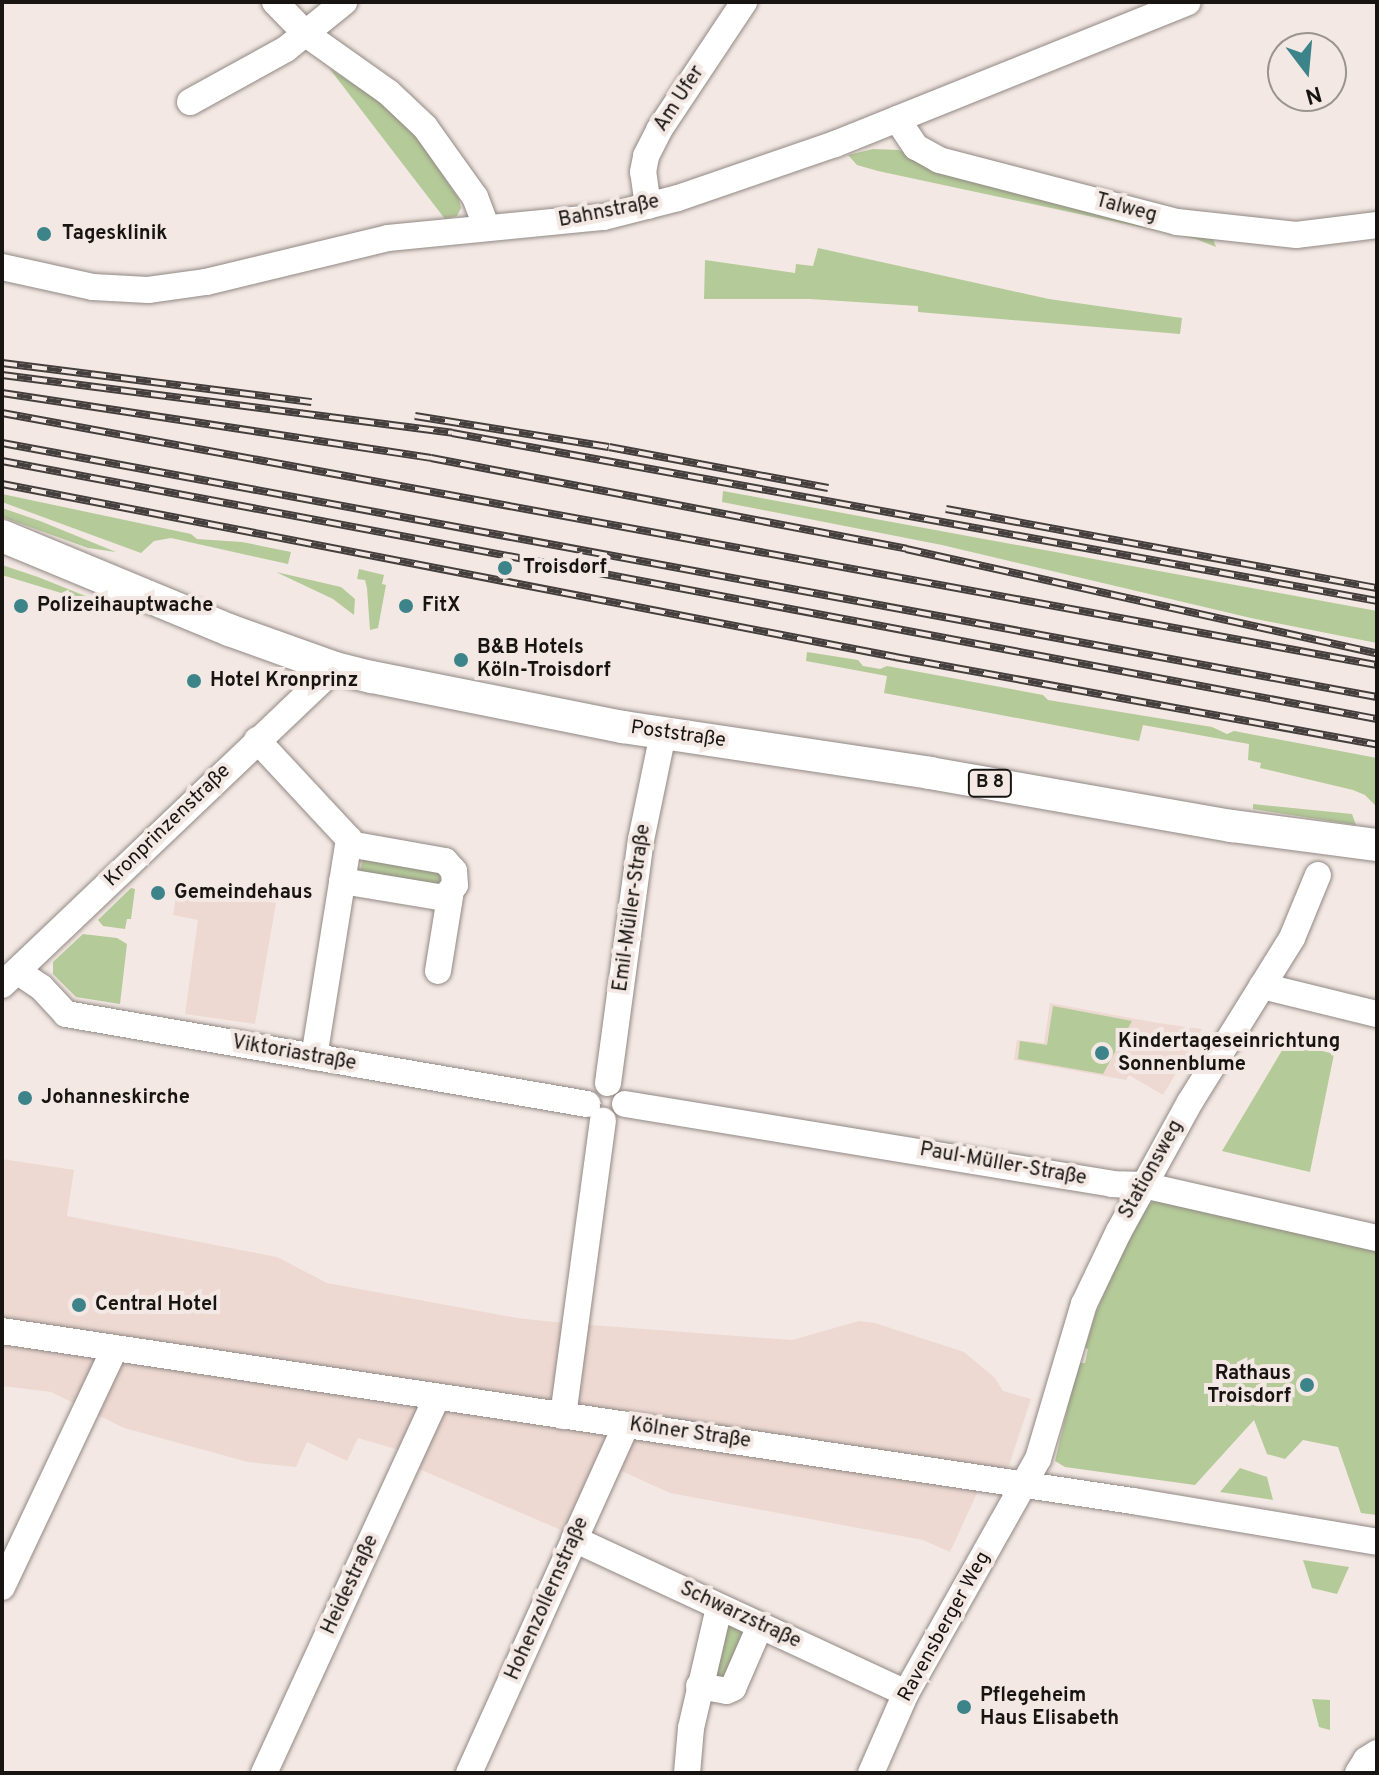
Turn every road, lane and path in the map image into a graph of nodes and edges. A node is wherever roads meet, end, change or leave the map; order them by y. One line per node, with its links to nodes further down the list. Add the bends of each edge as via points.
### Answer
1 (275, 2): 5 (street)
2 (344, 2): 5 (street)
3 (744, 2): 8 (street, Am Ufer, via 646,156)
4 (1188, 2): 7 (street, Bahnstraße)
5 (306, 34): 6 (street); 10 (street, via 388,92 425,127 467,185)
6 (190, 102)
7 (897, 119): 8 (street, Bahnstraße, via 757,173); 9 (street, Talweg, via 916,147 939,160 1177,222 1296,235)
8 (648, 206): 10 (street, Bahnstraße, via 571,222)
9 (1377, 225)
10 (487, 228): 11 (street, Bahnstraße, via 388,238 206,282 148,290 93,287)
11 (2, 267)
12 (2, 536): 13 (main road, Poststraße / B 8)
13 (335, 668): 14 (main road, Poststraße / B 8); 15 (street, Kronprinzenstraße)
14 (663, 734): 17 (main road, Poststraße / B 8, via 930,773 1246,829); 26 (street, Emil-Müller-Straße, via 641,840)
15 (257, 740): 16 (street, via 348,835); 22 (street, Kronprinzenstraße)
16 (349, 844): 19 (street); 20 (street, via 445,861 456,877)
17 (1377, 845)
18 (1318, 875): 23 (street, Stationsweg, via 1305,914)
19 (342, 881): 20 (street, via 439,897); 25 (street)
20 (451, 891): 21 (street)
21 (438, 971)
22 (10, 978): 25 (street, Viktoriastraße, via 41,987 66,1014)
23 (1262, 986): 24 (street); 29 (street, Stationsweg)
24 (1377, 1014)
25 (314, 1057): 28 (street, Viktoriastraße)
26 (608, 1083): 27 (street, via 621,1090); 28 (street, via 595,1086)
27 (625, 1104): 28 (street, via 618,1117); 29 (street, Paul-Müller-Straße)
28 (595, 1112): 34 (street)
29 (1143, 1185): 30 (street, Paul-Müller-Straße); 36 (street, Stationsweg, via 1084,1304)
30 (1377, 1238)
31 (2, 1331): 32 (street, Kölner Straße)
32 (115, 1348): 33 (street, Kölner Straße); 39 (street)
33 (437, 1397): 34 (street, Kölner Straße); 45 (street, Heidestraße)
34 (563, 1416): 35 (street, Kölner Straße)
35 (626, 1425): 36 (street, Kölner Straße); 37 (street, Hohenzollernstraße)
36 (1026, 1485): 38 (street, Kölner Straße); 43 (street, Ravensberger Weg)
37 (574, 1539): 40 (street, Schwarzstraße); 46 (street, Hohenzollernstraße)
38 (1377, 1542)
39 (2, 1587)
40 (719, 1608): 41 (street, Schwarzstraße); 42 (street)
41 (760, 1626): 42 (street, via 733,1688); 43 (street, Schwarzstraße)
42 (699, 1686): 47 (street)
43 (906, 1693): 48 (street, Ravensberger Weg)
44 (1377, 1753): 49 (street)
45 (264, 1773)
46 (469, 1773)
47 (687, 1773)
48 (871, 1773)
49 (1358, 1773)

